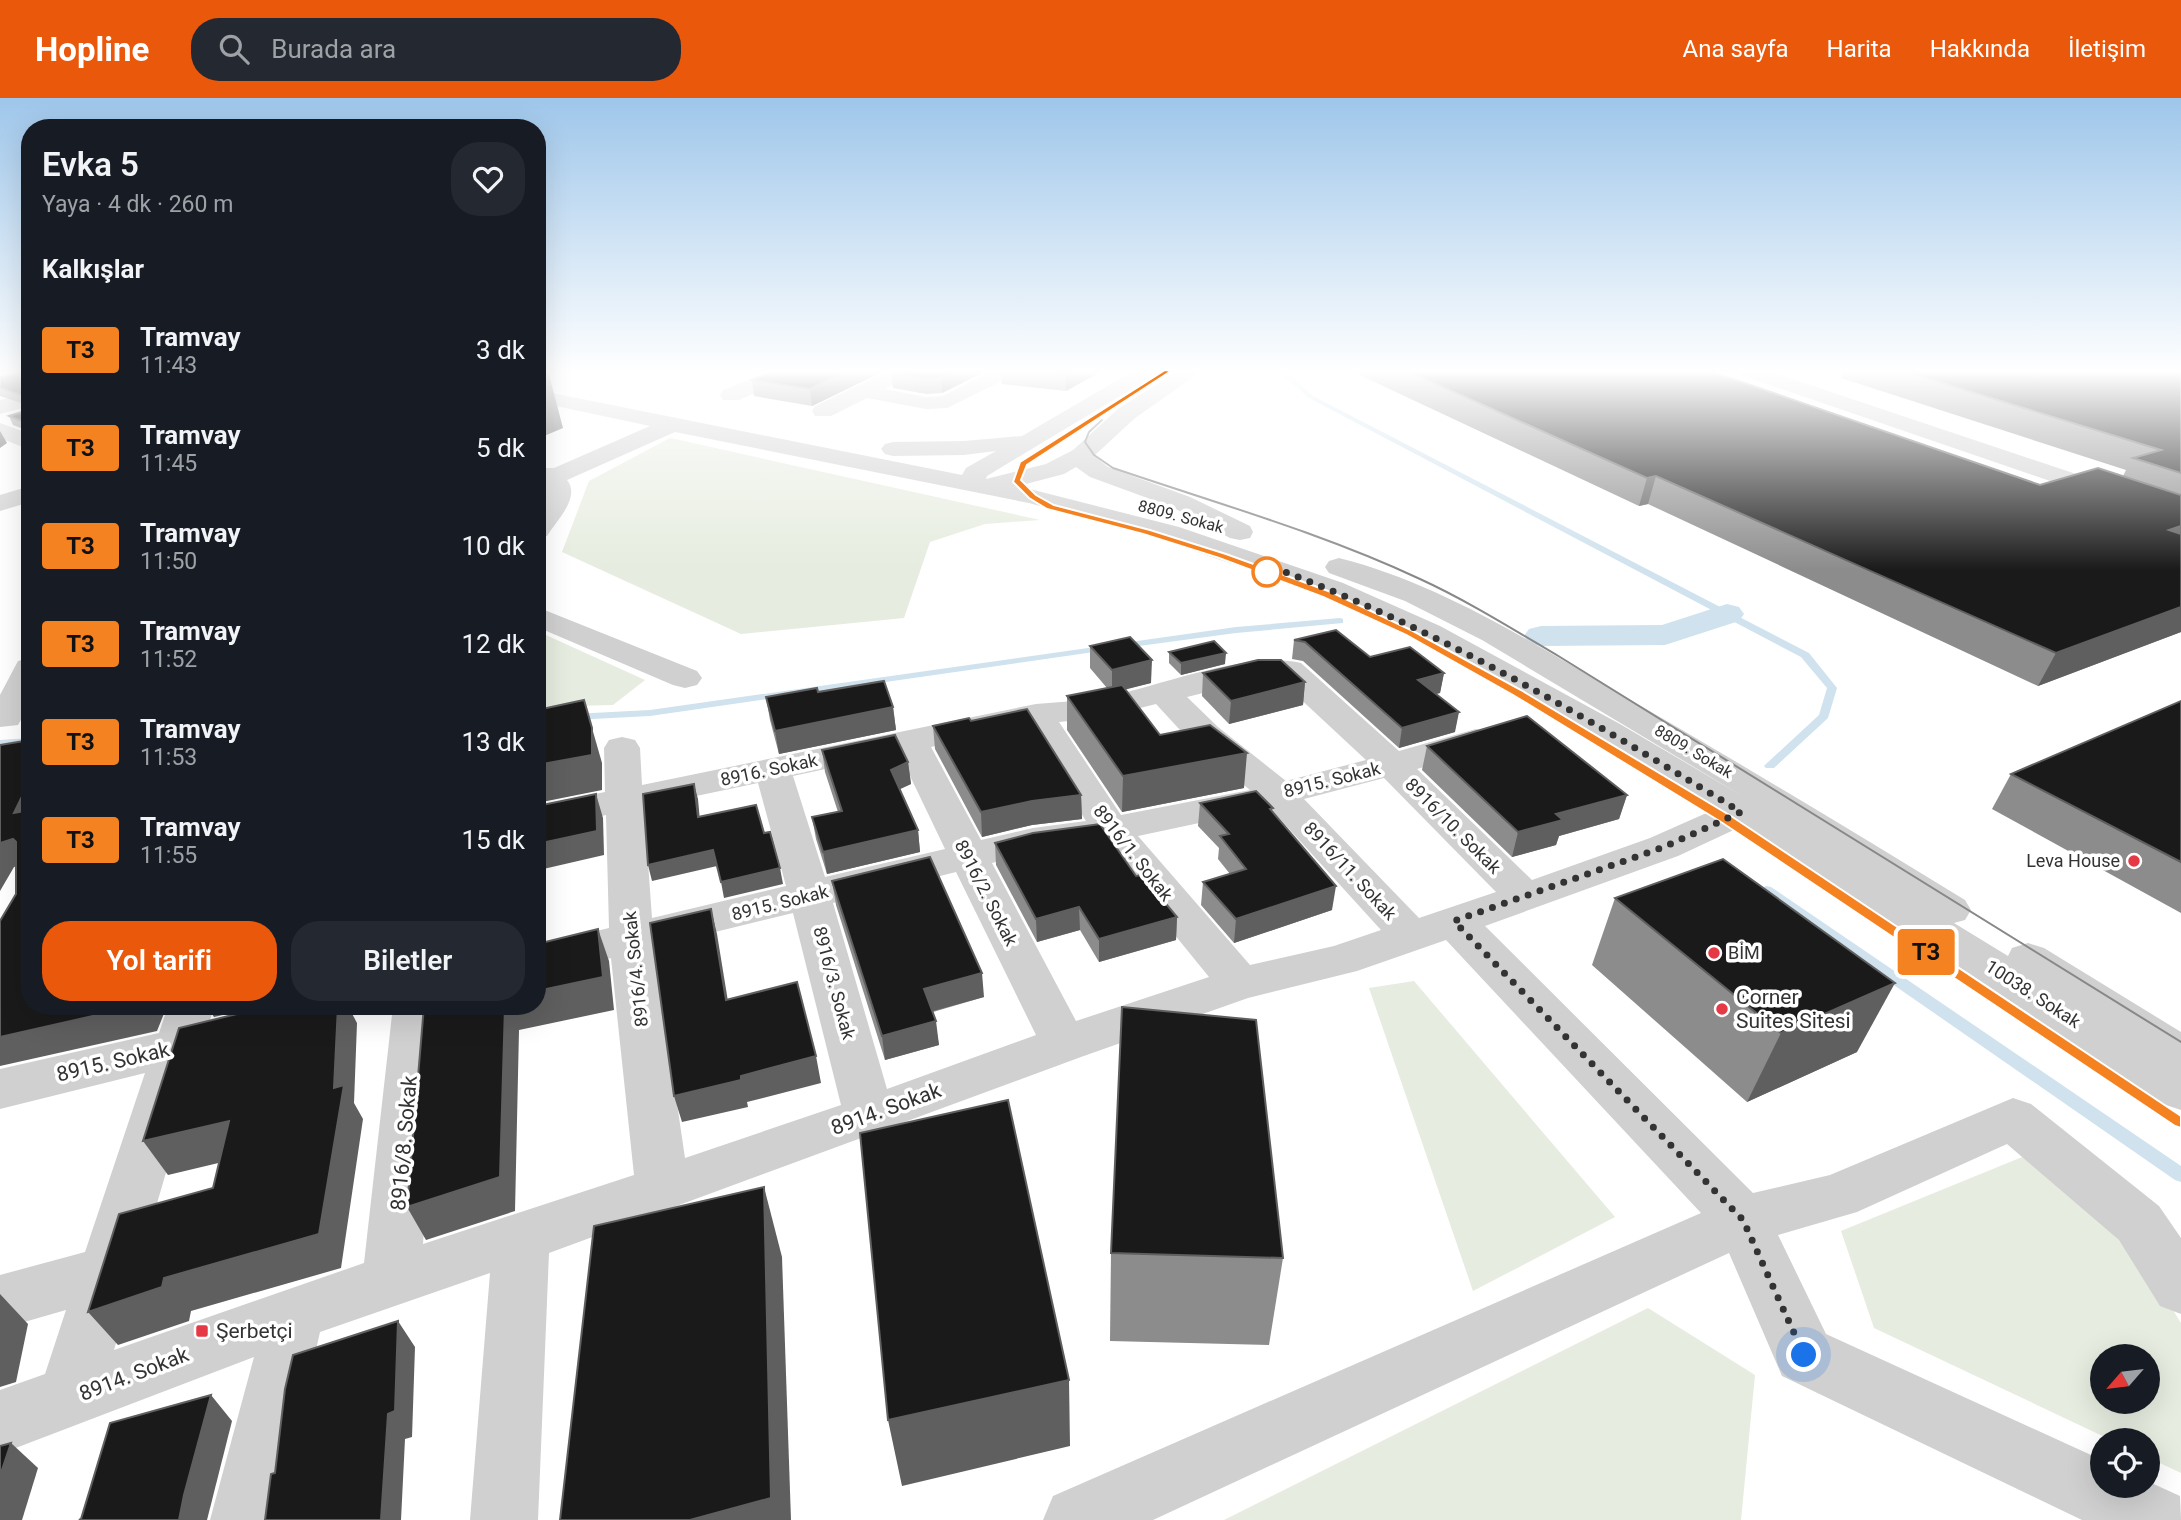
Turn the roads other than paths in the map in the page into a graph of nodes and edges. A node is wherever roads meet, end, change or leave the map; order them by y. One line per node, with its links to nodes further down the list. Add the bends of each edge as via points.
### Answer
1 (644, 437): 10 (street, via 563,474)
2 (752, 437): 11 (street, 8809. Sokak)
3 (834, 437): 8 (street, 8809. Sokak)
4 (1036, 437): 8 (street, via 964,448)
5 (1038, 437): 11 (street)
6 (1100, 437): 9 (street)
7 (1943, 437): 17 (street)
8 (893, 449): 11 (street, 8809. Sokak)
9 (1081, 455): 12 (street); 18 (street, via 1099,471 1181,502)
10 (546, 476)
11 (978, 476): 12 (street, 8809. Sokak); 31 (street, 8809. Sokak, via 1032,496 1169,533 1333,589 1429,633 1608,731)
12 (1035, 476): 18 (street, 8809. Sokak)
13 (546, 478): 16 (street, via 559,486 559,498)
14 (21, 497): 15 (street)
15 (0, 503)
16 (546, 517)
17 (2181, 518)
18 (1240, 532): 31 (street, 8809. Sokak, via 1415,595 1482,628)
19 (546, 620): 21 (street)
20 (1289, 670): 22 (street, 8916. Sokak, via 1256,670); 27 (street, 8916/10. Sokak)
21 (685, 678)
22 (1165, 694): 23 (street, 8916. Sokak, via 1100,708); 29 (street, 8916/11. Sokak, via 1205,735)
23 (1036, 714): 25 (street, 8916. Sokak); 33 (street, 8916/1. Sokak)
24 (1511, 729): 27 (street, 8915. Sokak)
25 (910, 740): 28 (street, 8916. Sokak); 34 (street, 8916/2. Sokak)
26 (622, 748): 30 (street, 8916/4. Sokak)
27 (1392, 765): 29 (street, 8915. Sokak); 36 (street, 8916/10. Sokak)
28 (773, 769): 30 (street, 8916. Sokak); 35 (street, 8916/3. Sokak)
29 (1277, 793): 33 (street, 8915. Sokak); 37 (street, 8916/11. Sokak)
30 (622, 800): 32 (street, 8916. Sokak); 38 (street, 8916/4. Sokak)
31 (1757, 805): 36 (street, 8914. Sokak, via 1664,847); 45 (street, 10038. Sokak); 47 (street, 10038. Sokak)
32 (546, 816)
33 (1112, 831): 34 (street, 8915. Sokak, via 1033,840); 40 (street, 8916/1. Sokak)
34 (967, 856): 35 (street, 8915. Sokak); 44 (street, 8916/2. Sokak)
35 (810, 895): 38 (street, 8915. Sokak); 48 (street, 8916/3. Sokak)
36 (1525, 897): 37 (street, 8914. Sokak)
37 (1432, 929): 40 (street, 8914. Sokak, via 1341,960); 50 (street, 8916/11. Sokak)
38 (631, 939): 39 (street, 8915. Sokak); 49 (street, 8916/4. Sokak)
39 (546, 959)
40 (1240, 984): 44 (street, 8914. Sokak)
41 (415, 1015): 53 (street, 8916/8. Sokak)
42 (184, 1027): 43 (street, 8915. Sokak); 46 (street, 8915. Sokak); 52 (street)
43 (243, 1031)
44 (1064, 1044): 48 (street, 8914. Sokak)
45 (2181, 1056)
46 (0, 1089)
47 (2181, 1090)
48 (869, 1116): 49 (street, 8914. Sokak)
49 (662, 1188): 51 (street, 8914. Sokak)
50 (1743, 1220): 54 (street, via 1839,1196 2013,1119 2139,1223); 61 (street); 62 (street, 8916/11. Sokak, via 1804,1355)
51 (521, 1237): 53 (street, 8914. Sokak); 60 (street)
52 (109, 1272): 55 (street); 57 (street)
53 (391, 1280): 56 (street, 8914. Sokak)
54 (2181, 1287)
55 (0, 1302)
56 (295, 1313): 57 (street, 8914. Sokak); 59 (street)
57 (68, 1399): 58 (street, 8914. Sokak)
58 (0, 1422)
59 (244, 1520)
60 (505, 1520)
61 (1077, 1520)
62 (2156, 1520)

